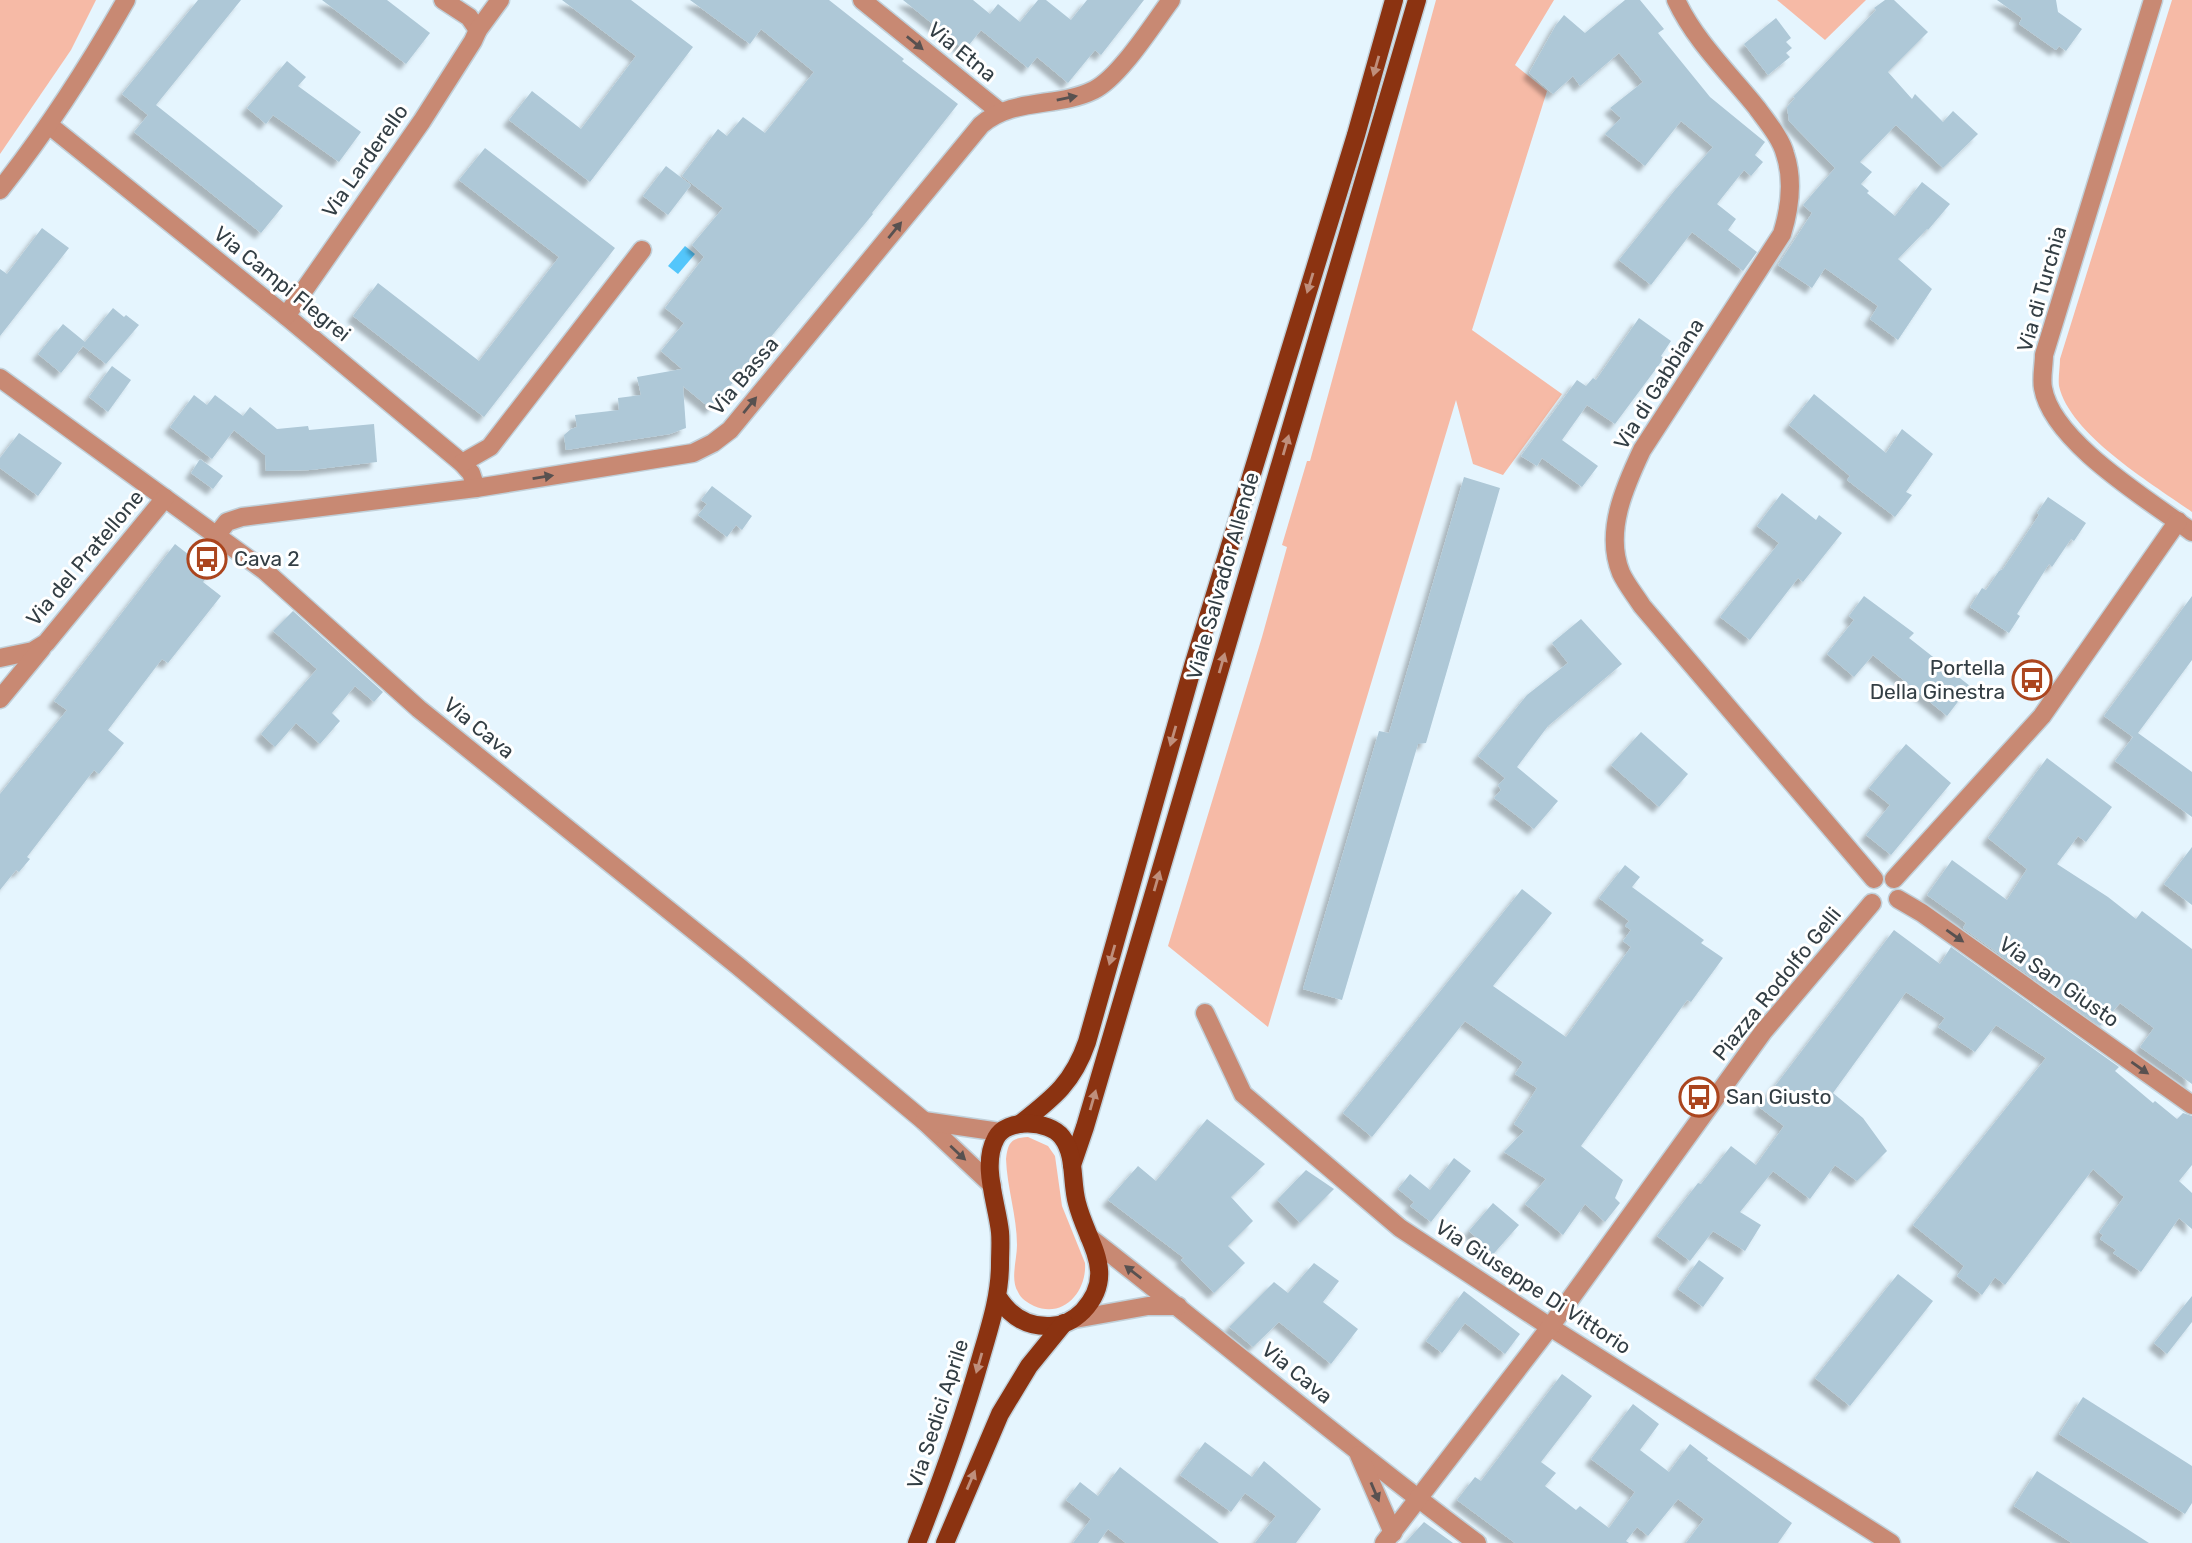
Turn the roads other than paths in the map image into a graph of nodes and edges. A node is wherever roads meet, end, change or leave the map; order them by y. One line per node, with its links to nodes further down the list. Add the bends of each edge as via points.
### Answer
1 (126, 0): 12 (street)
2 (443, 0): 10 (street)
3 (500, 0): 10 (street, Via Larderello)
4 (862, 0): 11 (street, Via Etna, one-way to 11)
5 (1171, 0): 11 (street, Via Bassa, one-way to 5, via 1096,89 1118,69)
6 (1394, 0): 32 (main road, Viale Salvador Allende, one-way to 32, via 1193,666 1087,1042 1074,1074)
7 (1417, 0): 34 (main road, Viale Salvador Allende, one-way to 7)
8 (1676, 0): 25 (street, Via di Gabbiana, via 1780,143 1791,199 1782,234 1642,450 1625,485 1615,545 1621,573 1642,606)
9 (2153, 0): 20 (street, Via di Turchia, via 2044,355 2043,387 2054,418 2081,449)
10 (478, 30): 15 (street, Via Larderello, via 422,121)
11 (1000, 112): 18 (street, Via Bassa, one-way to 11, via 693,453 713,443 730,430 981,125)
12 (49, 125): 13 (street); 15 (street, Via Campi Flegrei)
13 (0, 190)
14 (642, 250): 17 (street, via 490,447)
15 (286, 316): 17 (street, Via Campi Flegrei)
16 (0, 378): 19 (street, Via Cava)
17 (462, 463): 18 (street, Via Campi Flegrei)
18 (476, 488): 21 (street, Via Bassa, via 242,517 227,522)
19 (165, 498): 21 (street, Via Cava); 22 (street, Via del Pratellone)
20 (2185, 527): 26 (street, via 2042,716)
21 (216, 536): 31 (street, Via Cava, via 265,570 419,709 654,896)
22 (46, 642): 23 (street, Via del Pratellone, via 33,651); 24 (street)
23 (0, 658)
24 (0, 699)
25 (1874, 879): 26 (street); 28 (street, via 1867,891)
26 (1894, 879): 27 (street)
27 (1898, 899): 28 (street, via 1888,907); 30 (street, Via San Giusto, one-way to 30)
28 (1872, 903): 40 (street, Piazza Rodolfo Gelli, via 1763,1032)
29 (1205, 1013): 40 (street, Via Giuseppe Di Vittorio, via 1243,1094 1400,1228)
30 (2192, 1105)
31 (924, 1121): 33 (street); 35 (street, Via Cava, one-way to 35)
32 (1020, 1124): 33 (main road); 34 (main road, via 1058,1132)
33 (1000, 1132): 35 (main road, Via Sedici Aprile, via 990,1162)
34 (1072, 1165): 36 (main road, via 1077,1203)
35 (992, 1185): 37 (main road, Via Sedici Aprile, via 1000,1233)
36 (1089, 1237): 38 (street, Via Cava, one-way to 36); 39 (main road, via 1100,1265 1099,1281 1088,1306)
37 (998, 1297): 39 (main road, via 1012,1316 1037,1326); 44 (main road, Via Sedici Aprile, one-way to 44, via 966,1410)
38 (1178, 1306): 39 (street, via 1148,1306); 41 (street, Via Cava)
39 (1070, 1321): 45 (main road, one-way to 39, via 1000,1414 1030,1366)
40 (1550, 1326): 42 (street, Piazza Rodolfo Gelli); 47 (street, Via Giuseppe Di Vittorio)
41 (1358, 1452): 42 (street, Via Cava); 43 (street, one-way to 43)
42 (1418, 1499): 43 (street, Piazza Rodolfo Gelli); 46 (street, Via Cava)
43 (1389, 1538)
44 (917, 1543)
45 (945, 1543)
46 (1477, 1543)
47 (1891, 1543)

